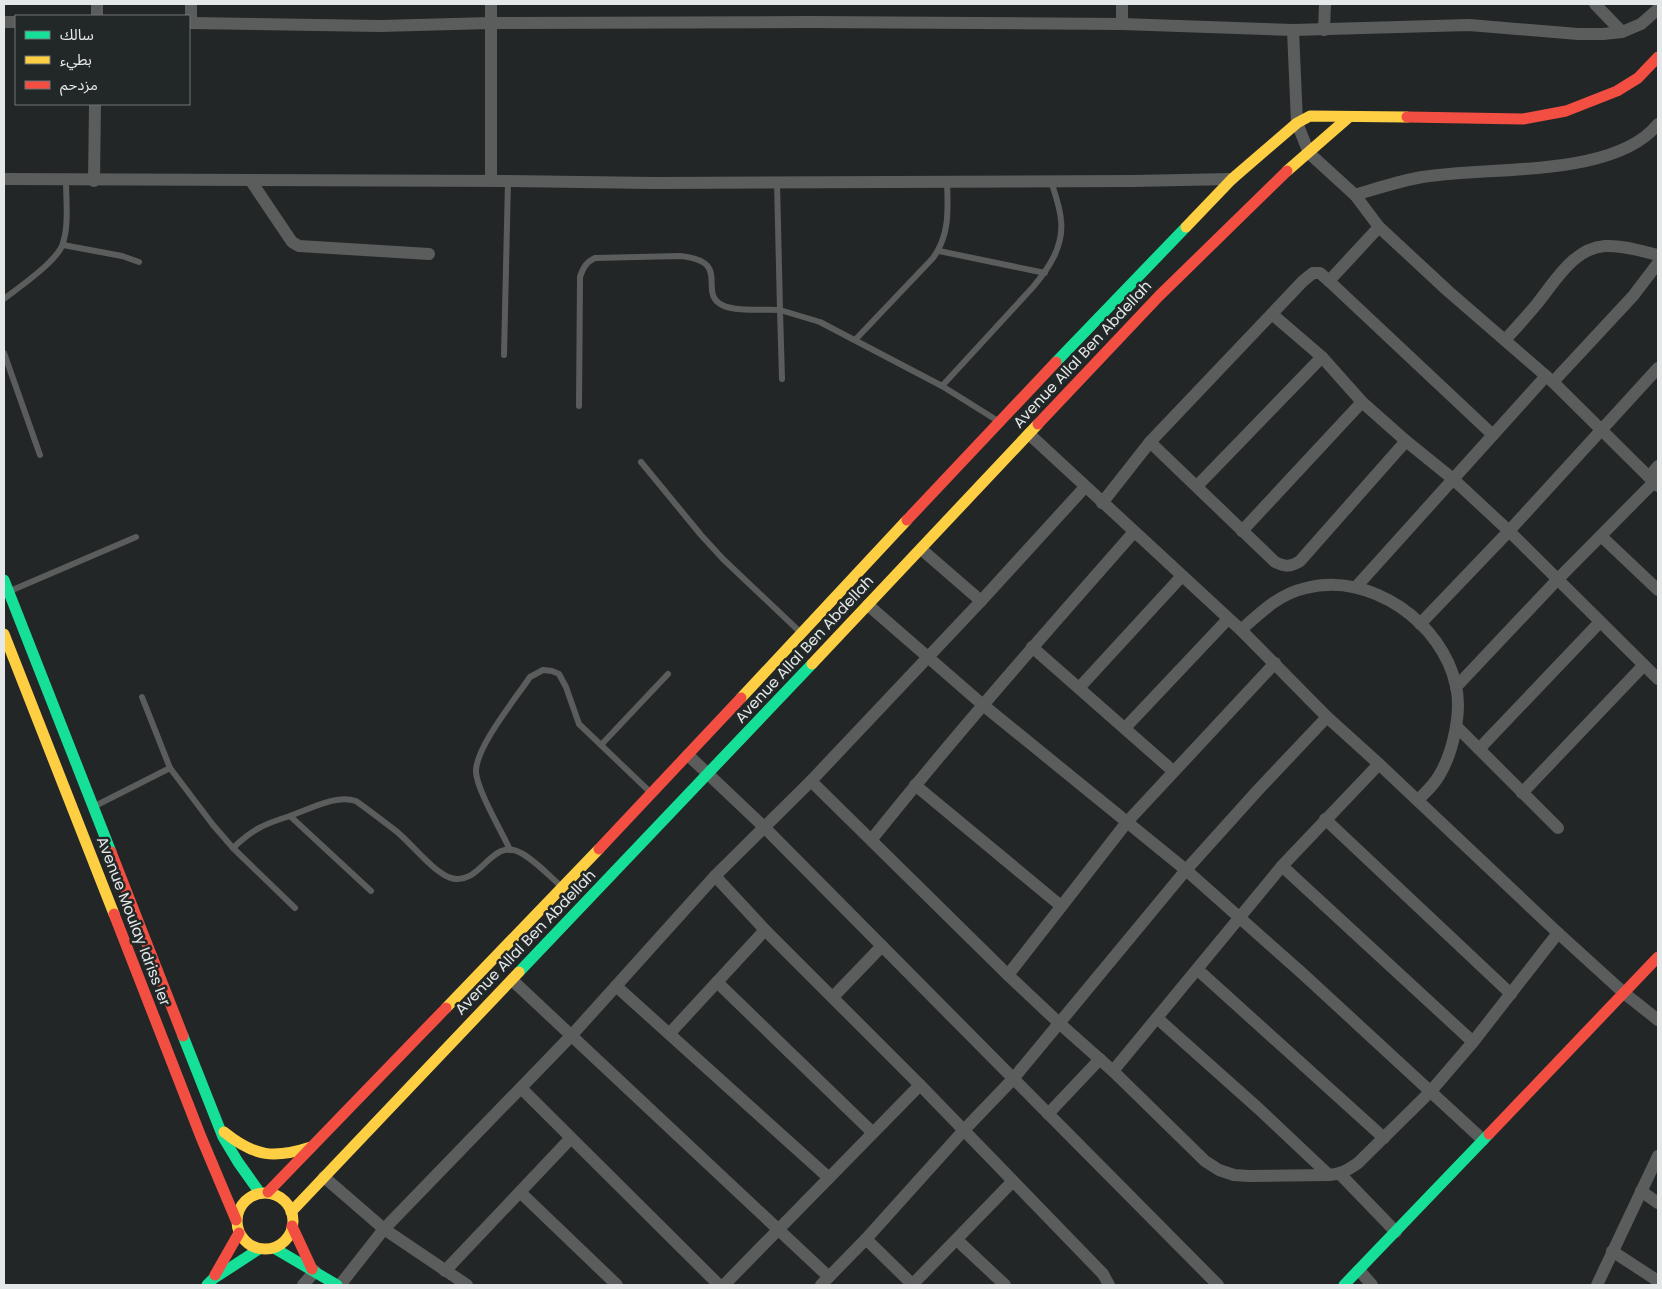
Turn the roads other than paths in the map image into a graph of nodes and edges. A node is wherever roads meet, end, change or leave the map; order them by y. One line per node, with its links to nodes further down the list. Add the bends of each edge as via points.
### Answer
1 (191, 4): 7 (street)
2 (491, 4): 8 (street)
3 (1122, 4): 9 (street)
4 (1325, 4): 11 (street)
5 (1595, 4): 12 (street)
6 (1658, 9): 12 (street, via 1641,24)
7 (190, 23): 8 (street, via 370,26)
8 (490, 23): 9 (street); 24 (street)
9 (1122, 24): 10 (street)
10 (1293, 30): 11 (street); 16 (street)
11 (1324, 30): 12 (street, via 1469,25 1578,34)
12 (1622, 32)
13 (1658, 57): 15 (street, Avenue Allal Ben Abdellah, via 1638,78 1617,91 1566,111 1523,119)
14 (95, 105): 22 (street)
15 (1349, 117): 16 (street, Avenue Allal Ben Abdellah, via 1310,116); 18 (street, Avenue Allal Ben Abdellah)
16 (1297, 123): 18 (street); 20 (street, Avenue Allal Ben Abdellah)
17 (1658, 124): 29 (street, via 1653,131 1619,151 1560,167 1484,170 1417,178)
18 (1309, 154): 29 (street); 55 (street, Avenue Allal Ben Abdellah, via 1296,162 1159,296)
19 (4, 179): 21 (street)
20 (1232, 179): 27 (street); 53 (street, Avenue Allal Ben Abdellah)
21 (66, 180): 22 (street); 31 (lane)
22 (94, 181): 23 (street)
23 (251, 181): 24 (street); 33 (street, via 292,242 299,246)
24 (491, 181): 25 (street)
25 (508, 181): 28 (street); 45 (lane)
26 (947, 181): 27 (street); 28 (street); 32 (lane, via 948,220)
27 (1051, 181): 37 (lane, via 1062,232)
28 (778, 182): 40 (lane)
29 (1355, 195): 30 (street)
30 (1379, 228): 38 (street); 43 (street)
31 (63, 245): 35 (lane); 39 (lane, via 45,266)
32 (939, 251): 37 (lane); 42 (lane)
33 (429, 254)
34 (1658, 256): 43 (street, via 1619,246 1594,248 1583,254 1565,269)
35 (139, 262)
36 (1658, 263): 49 (street, via 1633,296)
37 (1045, 273): 50 (lane)
38 (1330, 281): 41 (street, via 1320,273 1313,273); 56 (street)
39 (4, 299)
40 (780, 310): 42 (lane, via 820,322); 48 (lane); 52 (lane, via 737,309 721,304 714,294 710,269 702,260 627,257 589,260 580,277)
41 (1272, 314): 46 (street); 57 (street)
42 (855, 340): 50 (lane)
43 (1505, 340): 49 (street)
44 (4, 353): 59 (lane)
45 (504, 355)
46 (1322, 357): 51 (street); 64 (street)
47 (1658, 368): 54 (street)
48 (782, 379)
49 (1549, 379): 54 (street); 56 (street)
50 (942, 386): 53 (lane)
51 (1362, 402): 58 (street); 67 (street)
52 (579, 406)
53 (999, 422): 85 (street, Avenue Allal Ben Abdellah)
54 (1601, 429): 63 (street); 68 (street)
55 (1029, 434): 65 (street); 72 (street, Avenue Allal Ben Abdellah)
56 (1493, 435): 62 (street)
57 (1150, 442): 64 (street); 66 (street)
58 (1406, 442): 62 (street); 67 (street, via 1294,565 1275,562)
59 (40, 455)
60 (640, 462): 85 (lane, via 723,559)
61 (1658, 466): 63 (street)
62 (1453, 479): 68 (street); 76 (street)
63 (1654, 481): 70 (street)
64 (1197, 486): 67 (street)
65 (1085, 487): 66 (street); 79 (street)
66 (1102, 503): 69 (street)
67 (1242, 531)
68 (1509, 531): 75 (street); 83 (street)
69 (1134, 532): 73 (street); 87 (street)
70 (1601, 536): 75 (street); 77 (street)
71 (136, 537): 78 (lane)
72 (921, 549): 79 (street); 80 (street, Avenue Allal Ben Abdellah)
73 (1181, 576): 81 (street); 94 (street)
74 (4, 580): 78 (street, Avenue Moulay Idriss Ier)
75 (1557, 580): 82 (street); 93 (street)
76 (1356, 587): 83 (street, via 1383,596); 84 (street, via 1325,585 1287,594)
77 (1658, 590)
78 (8, 592): 112 (street, Avenue Moulay Idriss Ier)
79 (981, 601): 88 (street)
80 (868, 605): 88 (street); 106 (street, Avenue Allal Ben Abdellah)
81 (1228, 619): 84 (street); 99 (street)
82 (1600, 622): 90 (street); 101 (street)
83 (1420, 624): 93 (street, via 1450,665)
84 (1240, 630): 89 (street)
85 (802, 633): 102 (street, Avenue Allal Ben Abdellah)
86 (4, 634): 171 (street, Avenue Moulay Idriss Ier)
87 (1032, 647): 94 (street); 96 (street)
88 (928, 658): 96 (street); 107 (street)
89 (1275, 663): 97 (street); 105 (street)
90 (1644, 665): 92 (street); 109 (street)
91 (668, 674): 100 (lane)
92 (1658, 679)
93 (1456, 687): 98 (street)
94 (1079, 688): 99 (street)
95 (142, 697): 104 (lane)
96 (983, 705): 108 (street); 115 (street)
97 (1327, 717): 103 (street); 122 (street)
98 (1456, 726): 101 (street); 111 (street, via 1451,751 1440,775)
99 (1125, 728): 105 (street)
100 (601, 745): 110 (lane); 120 (lane, via 579,724 559,674 543,670 530,677 482,748 477,762 476,774 481,789)
101 (1479, 749): 109 (street)
102 (688, 755): 106 (street); 110 (street, Avenue Allal Ben Abdellah)
103 (1379, 764): 111 (street); 114 (street)
104 (170, 768): 112 (lane); 119 (lane)
105 (1173, 771): 115 (street)
106 (708, 773): 116 (street); 135 (street, Avenue Allal Ben Abdellah)
107 (812, 781): 116 (street); 118 (street)
108 (915, 784): 118 (street); 126 (street)
109 (1522, 793): 117 (street)
110 (652, 794): 124 (street, Avenue Allal Ben Abdellah)
111 (1418, 800): 130 (street)
112 (94, 807): 154 (street, Avenue Moulay Idriss Ier)
113 (290, 816): 119 (lane, via 250,832); 120 (lane, via 338,799 356,801 397,832 438,871 452,878 470,877 495,854); 125 (lane)
114 (1325, 819): 121 (street); 139 (street)
115 (1127, 822): 122 (street); 126 (street)
116 (764, 827): 123 (street); 131 (street)
117 (1558, 828)
118 (872, 839): 134 (street)
119 (233, 848): 127 (lane)
120 (510, 850): 124 (lane, via 527,857)
121 (1282, 866): 128 (street); 146 (street)
122 (1186, 870): 128 (street); 143 (street)
123 (715, 876): 129 (street); 137 (street)
124 (563, 888): 160 (street, Avenue Allal Ben Abdellah)
125 (371, 892)
126 (1061, 906): 134 (street)
127 (295, 908)
128 (1239, 918): 133 (street); 152 (street)
129 (765, 930): 136 (street); 140 (street)
130 (1558, 934): 138 (street); 139 (street)
131 (882, 946): 140 (street); 149 (street)
132 (1658, 957): 138 (street)
133 (1198, 970): 141 (street); 158 (street)
134 (1008, 975): 143 (street)
135 (512, 980): 145 (street); 163 (street, Avenue Allal Ben Abdellah)
136 (717, 982): 144 (street); 156 (street)
137 (616, 986): 144 (street); 145 (street)
138 (1624, 993): 142 (street); 159 (street)
139 (1511, 994): 146 (street)
140 (832, 997): 150 (street)
141 (1157, 1018): 148 (street); 162 (street)
142 (1658, 1020)
143 (1059, 1024): 147 (street); 149 (street)
144 (670, 1033): 164 (street)
145 (571, 1036): 151 (street); 174 (street)
146 (1473, 1042): 152 (street)
147 (1100, 1059): 148 (street); 153 (street)
148 (1113, 1070): 162 (street, via 1219,1170 1249,1176)
149 (1013, 1079): 153 (street); 155 (street)
150 (920, 1085): 155 (street); 156 (street)
151 (521, 1088): 157 (street); 173 (street)
152 (1431, 1091): 158 (street); 159 (street)
153 (1048, 1114): 197 (street)
154 (219, 1128): 160 (street, via 238,1144 264,1155 283,1155); 168 (street, Avenue Moulay Idriss Ier, via 237,1162)
155 (964, 1130): 165 (street); 177 (street)
156 (872, 1132): 164 (street)
157 (571, 1138): 167 (street); 192 (street)
158 (1384, 1138): 162 (street, via 1358,1163)
159 (1483, 1140): 175 (street)
160 (312, 1146): 168 (street, Avenue Allal Ben Abdellah)
161 (1658, 1156): 166 (street)
162 (1334, 1174): 175 (street)
163 (324, 1178): 170 (street, Avenue Allal Ben Abdellah); 173 (street)
164 (829, 1178): 174 (street)
165 (1013, 1182): 178 (street); 196 (street, via 1104,1274)
166 (1641, 1191): 169 (street); 181 (street)
167 (520, 1192): 184 (street); 191 (street)
168 (264, 1193): 170 (street, via 282,1199); 171 (street, via 246,1199)
169 (1658, 1203)
170 (292, 1212): 172 (street)
171 (236, 1220): 176 (street)
172 (292, 1226): 179 (street, via 289,1235); 182 (street)
173 (384, 1229): 184 (street); 189 (street)
174 (779, 1229): 185 (street); 193 (street)
175 (1396, 1232): 183 (street)
176 (239, 1233): 180 (street, via 247,1243); 187 (street)
177 (866, 1239): 185 (street); 194 (street)
178 (957, 1240): 194 (street); 195 (street)
179 (274, 1248): 180 (street); 182 (street)
180 (259, 1249): 187 (street)
181 (1612, 1252): 186 (street); 200 (street)
182 (314, 1270): 188 (street); 189 (street)
183 (1359, 1270): 198 (street); 199 (street)
184 (445, 1271): 190 (street)
185 (825, 1281)
186 (1658, 1281)
187 (210, 1282)
188 (302, 1285)
189 (338, 1285)
190 (467, 1285)
191 (617, 1285)
192 (719, 1285)
193 (724, 1285)
194 (912, 1285)
195 (1005, 1285)
196 (1109, 1285)
197 (1218, 1285)
198 (1344, 1285)
199 (1372, 1285)
200 (1597, 1285)

